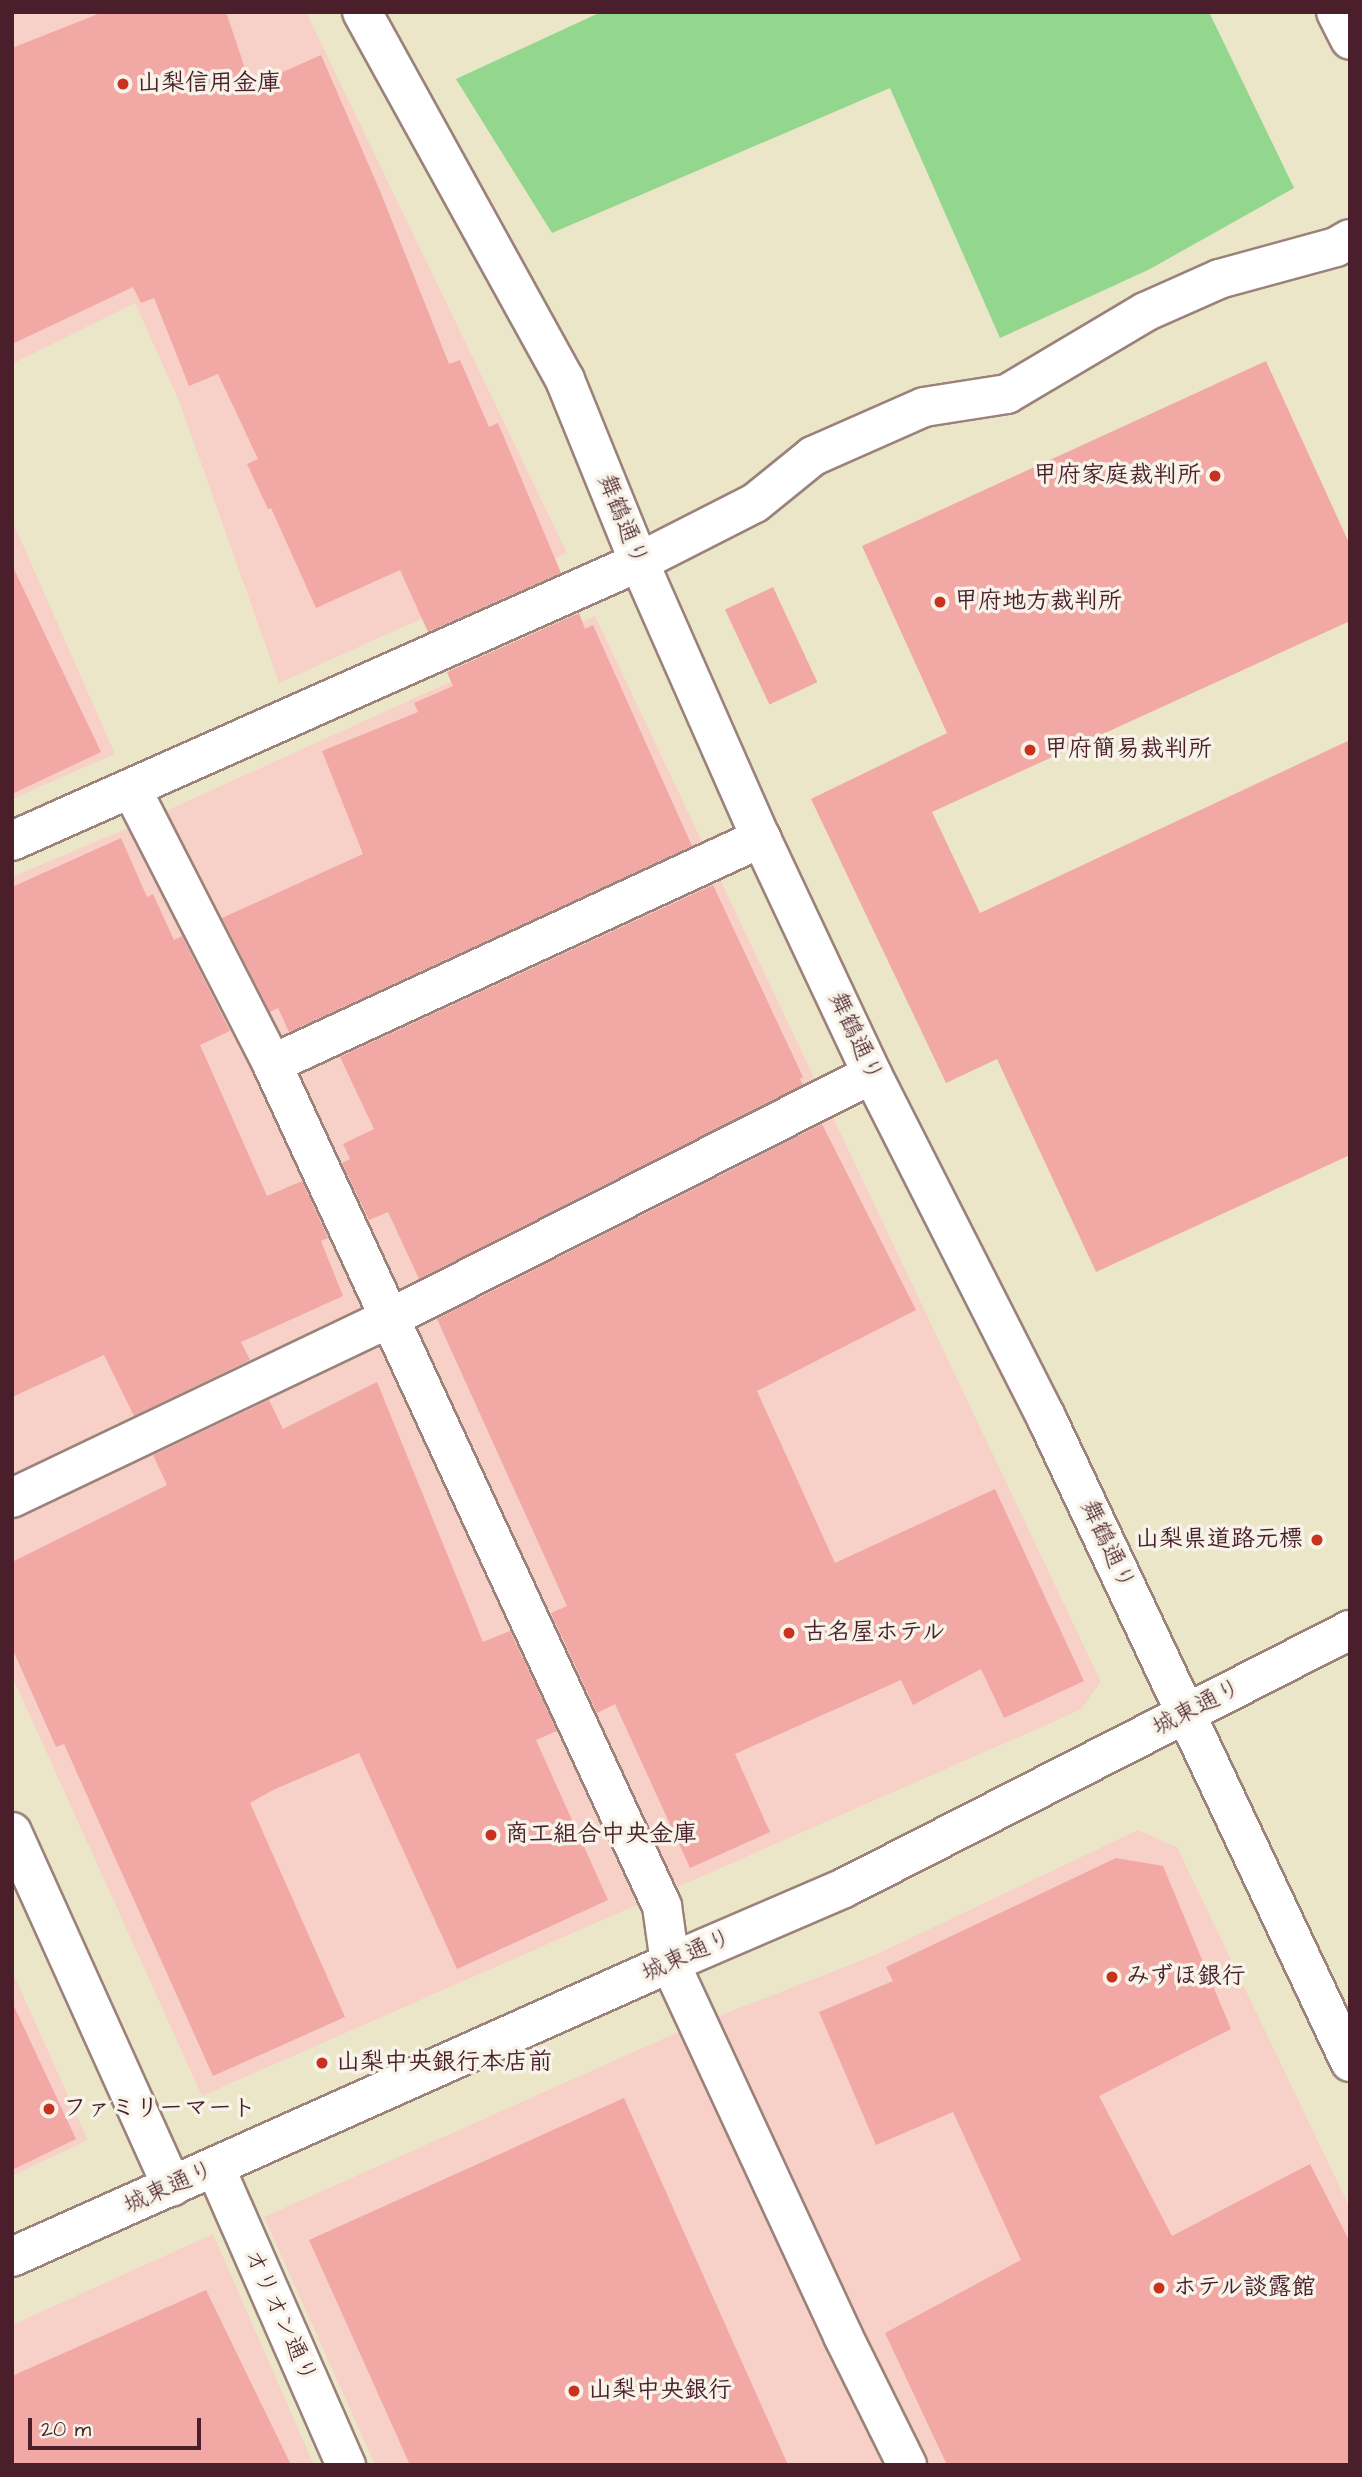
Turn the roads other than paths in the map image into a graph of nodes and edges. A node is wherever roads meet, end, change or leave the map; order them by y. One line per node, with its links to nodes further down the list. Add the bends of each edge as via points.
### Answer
1 (362, 12): 5 (main road, 舞鶴通り, via 565,380)
2 (1336, 12): 3 (main road)
3 (1350, 40)
4 (1350, 239): 5 (main road, via 1336,247 1219,279 1145,312 1007,394 924,407 813,456 755,503)
5 (639, 562): 6 (main road); 7 (main road, 舞鶴通り)
6 (132, 790): 8 (main road); 9 (main road)
7 (761, 838): 9 (main road); 10 (main road, 舞鶴通り)
8 (12, 841)
9 (272, 1064): 11 (main road)
10 (872, 1074): 11 (main road); 14 (main road, 舞鶴通り, via 1046,1417)
11 (388, 1319): 12 (main road); 16 (main road, via 662,1906)
12 (12, 1498)
13 (1350, 1630): 14 (main road, 城東通り)
14 (1187, 1713): 16 (main road, 城東通り, via 844,1888); 17 (main road, 舞鶴通り)
15 (12, 1832): 19 (main road)
16 (670, 1963): 18 (main road, 城東通り); 22 (main road)
17 (1350, 2062)
18 (215, 2167): 19 (main road, 城東通り); 21 (main road, オリオン通り)
19 (172, 2187): 20 (main road, 城東通り)
20 (12, 2257)
21 (346, 2465)
22 (907, 2465)

